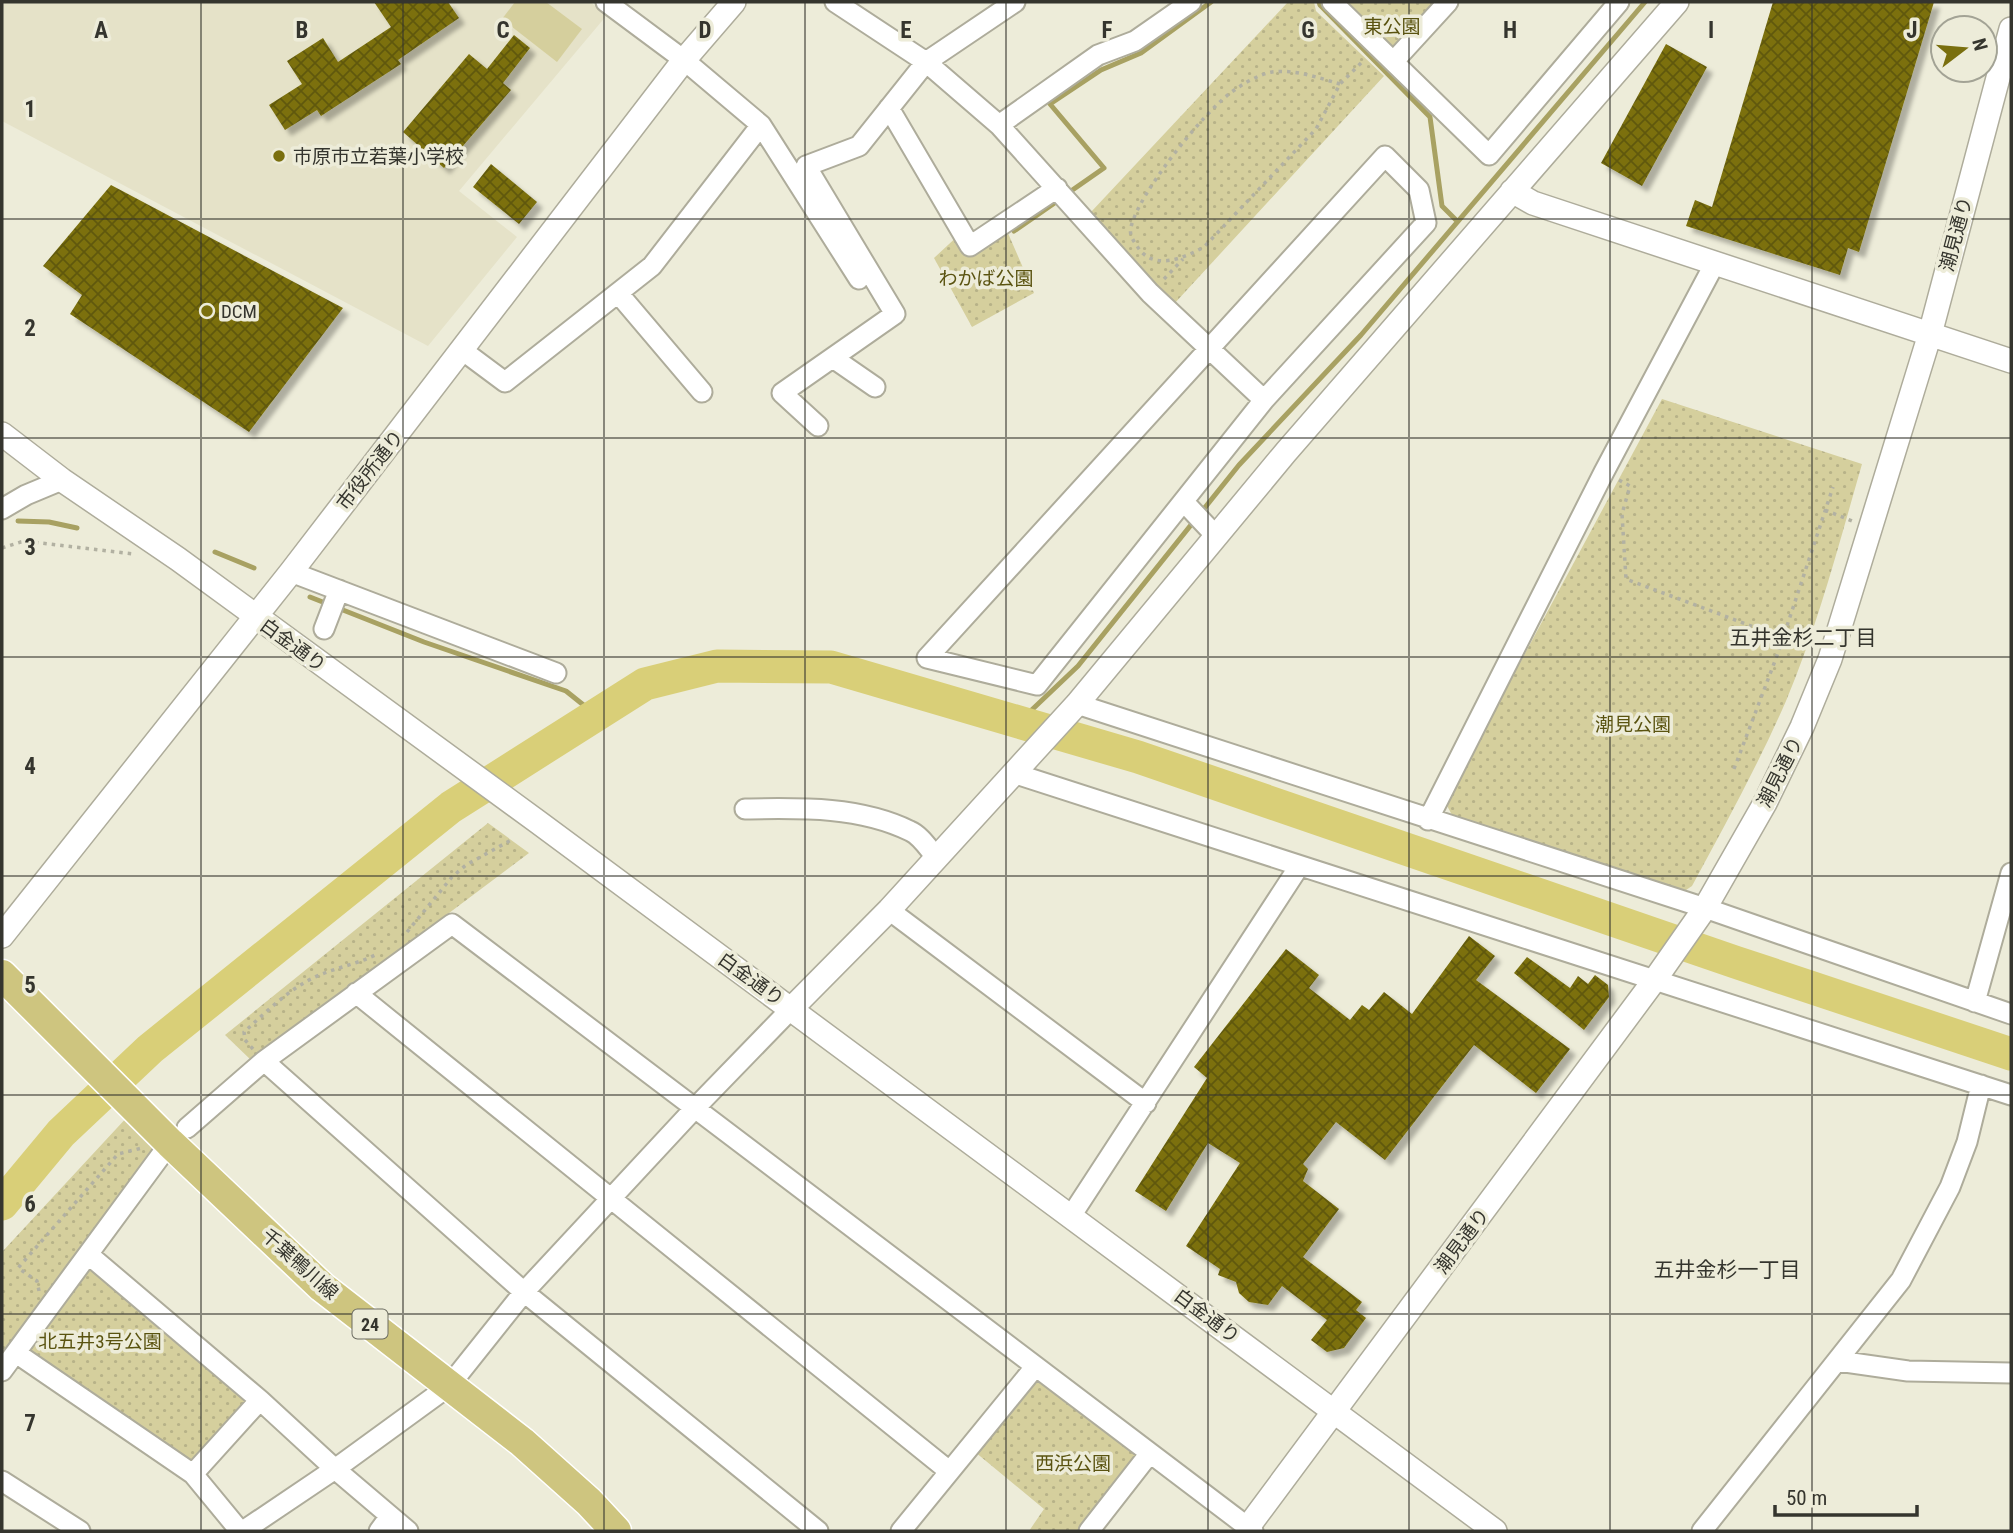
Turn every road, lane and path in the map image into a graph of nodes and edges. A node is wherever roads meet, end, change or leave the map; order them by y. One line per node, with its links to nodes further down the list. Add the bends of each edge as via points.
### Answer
1 (606, 2): 11 (street)
2 (734, 2): 11 (street, 市役所通り)
3 (835, 2): 13 (street)
4 (1015, 2): 13 (street)
5 (1191, 2): 18 (street, via 1135,41 1098,55)
6 (1332, 2): 12 (street)
7 (1448, 2): 12 (street)
8 (1619, 2): 12 (street, via 1489,155)
9 (1677, 2): 20 (street)
10 (2011, 29): 26 (street, 潮見通り)
11 (684, 60): 17 (street); 28 (street, 市役所通り)
12 (1394, 61)
13 (926, 62): 16 (street); 18 (street)
14 (1357, 66): 15 (path)
15 (1340, 84): 21 (path, via 1316,129 1204,247); 21 (path, via 1310,75 1270,72 1230,93 1206,116 1144,197 1130,229 1141,251 1155,261)
16 (889, 108): 19 (street, via 970,246); 25 (street, via 859,146 806,166 895,314)
17 (761, 125): 23 (street, via 652,266); 25 (street)
18 (999, 125): 19 (street)
19 (1057, 188): 24 (street)
20 (1512, 191): 22 (street, via 1533,203); 43 (street)
21 (1184, 258): 24 (path)
22 (1715, 263): 26 (street); 36 (street)
23 (618, 293): 28 (street, via 505,383); 32 (street)
24 (1150, 293): 27 (street)
25 (886, 321): 29 (street)
26 (1930, 334): 30 (street); 42 (street, 潮見通り)
27 (1208, 347): 33 (street); 33 (street, via 1385,156 1419,190 1426,223); 39 (street, via 927,657 1037,685)
28 (462, 350): 46 (street, 市役所通り)
29 (833, 358): 31 (street); 34 (street, via 782,393)
30 (2011, 360)
31 (874, 387)
32 (702, 392)
33 (1264, 400): 39 (street)
34 (818, 426)
35 (2, 434): 37 (street, 白金通り)
36 (1604, 472): 50 (path, via 1630,486 1622,514 1626,579); 56 (street)
37 (62, 480): 40 (street); 48 (street, 白金通り)
38 (1833, 487): 41 (path)
39 (1184, 502): 43 (street)
40 (2, 509)
41 (1825, 510): 42 (path); 50 (path)
42 (1869, 528): 61 (street, 潮見通り, via 1830,659 1802,727)
43 (1216, 536): 52 (street)
44 (2, 548): 45 (path, via 24,541)
45 (136, 554)
46 (291, 572): 47 (street); 48 (street, 市役所通り)
47 (339, 590): 49 (street); 51 (street)
48 (256, 617): 63 (street, 市役所通り); 70 (street, 白金通り)
49 (324, 629)
50 (1783, 638): 53 (path)
51 (556, 673)
52 (1076, 704): 54 (street); 56 (street)
53 (1734, 769)
54 (1013, 773): 58 (street); 59 (street)
55 (745, 809): 58 (street, via 816,808 870,817 912,831)
56 (1427, 820): 61 (street)
57 (511, 840): 64 (path, via 452,877)
58 (936, 857): 62 (street)
59 (1298, 868): 67 (street); 75 (street)
60 (2011, 873): 69 (street)
61 (1705, 908): 67 (street, 潮見通り); 69 (street)
62 (889, 909): 70 (street); 75 (street)
63 (2, 936)
64 (402, 936)
65 (381, 952): 72 (path, via 313,978 244,1032 245,1040)
66 (2, 975): 77 (main road, 千葉鴨川線 / 24)
67 (1656, 978): 73 (street); 90 (street, 潮見通り)
68 (356, 993): 72 (street); 76 (street, via 452,924); 78 (street)
69 (1975, 1002): 71 (street)
70 (791, 1009): 76 (street); 79 (street, 白金通り)
71 (2011, 1014)
72 (264, 1061): 77 (street); 82 (street)
73 (1981, 1085): 74 (street); 84 (street, via 1967,1142 1932,1223 1901,1280)
74 (2011, 1095)
75 (1146, 1103): 79 (street)
76 (695, 1108): 78 (street); 85 (street)
77 (167, 1139): 80 (street); 81 (path, via 118,1154 18,1268 37,1281); 88 (main road, 千葉鴨川線 / 24, via 322,1287)
78 (610, 1199): 82 (street); 93 (street)
79 (1072, 1216): 90 (street, 白金通り)
80 (89, 1255): 83 (street); 89 (street)
81 (39, 1292)
82 (524, 1292): 88 (street); 102 (street)
83 (16, 1353): 86 (street); 94 (street)
84 (1838, 1361): 87 (street, via 1908,1371); 106 (street)
85 (1035, 1367): 91 (street); 93 (street)
86 (2, 1371)
87 (2011, 1373)
88 (449, 1386): 92 (street); 101 (main road, 千葉鴨川線 / 24, via 522,1442)
89 (260, 1400): 92 (street); 94 (street)
90 (1335, 1412): 97 (street, 潮見通り); 105 (street, 白金通り)
91 (1150, 1453): 97 (street); 104 (street)
92 (335, 1469): 96 (street); 99 (street)
93 (949, 1471): 103 (street)
94 (193, 1474): 99 (street)
95 (2, 1481): 98 (street)
96 (384, 1524): 100 (street)
97 (1249, 1530)
98 (80, 1531)
99 (241, 1531)
100 (408, 1531)
101 (616, 1531)
102 (818, 1531)
103 (901, 1531)
104 (1089, 1531)
105 (1495, 1531)
106 (1702, 1531)

